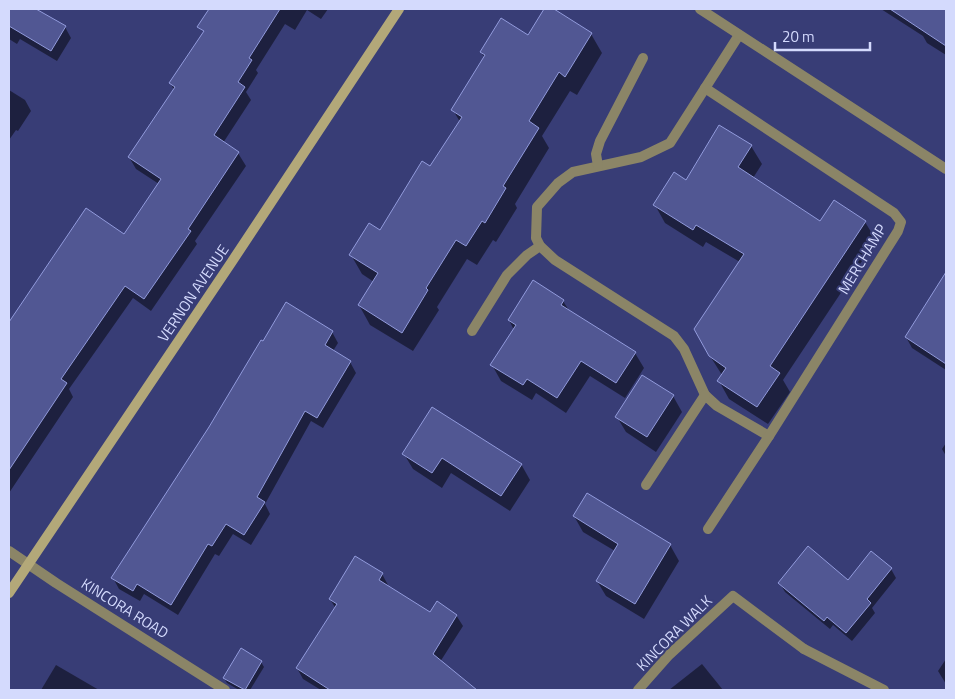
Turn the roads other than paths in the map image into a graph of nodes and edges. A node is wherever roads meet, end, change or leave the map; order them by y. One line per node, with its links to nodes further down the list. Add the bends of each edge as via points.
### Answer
1 (400, 9): 15 (main road, VERNON AVENUE)
2 (700, 9): 3 (street)
3 (739, 35): 5 (street); 7 (street)
4 (643, 58): 6 (street, via 600,141 596,154)
5 (705, 88): 6 (street, via 670,143 641,157); 11 (street, MERCHAMP, via 894,212 901,222)
6 (598, 166): 8 (street, via 573,172 558,183 538,207 536,238)
7 (946, 169)
8 (540, 246): 9 (street, via 506,275); 10 (street, via 555,260 674,336 684,349)
9 (472, 332)
10 (705, 395): 11 (street, via 716,406); 12 (street)
11 (769, 436): 13 (street, MERCHAMP)
12 (646, 485)
13 (708, 529)
14 (9, 550): 15 (street, KINCORA ROAD)
15 (29, 563): 16 (main road, VERNON AVENUE); 17 (street, KINCORA ROAD)
16 (9, 593)
17 (225, 690)
18 (638, 690): 19 (street, KINCORA WALK, via 669,655 733,596 804,649)
19 (884, 690)

